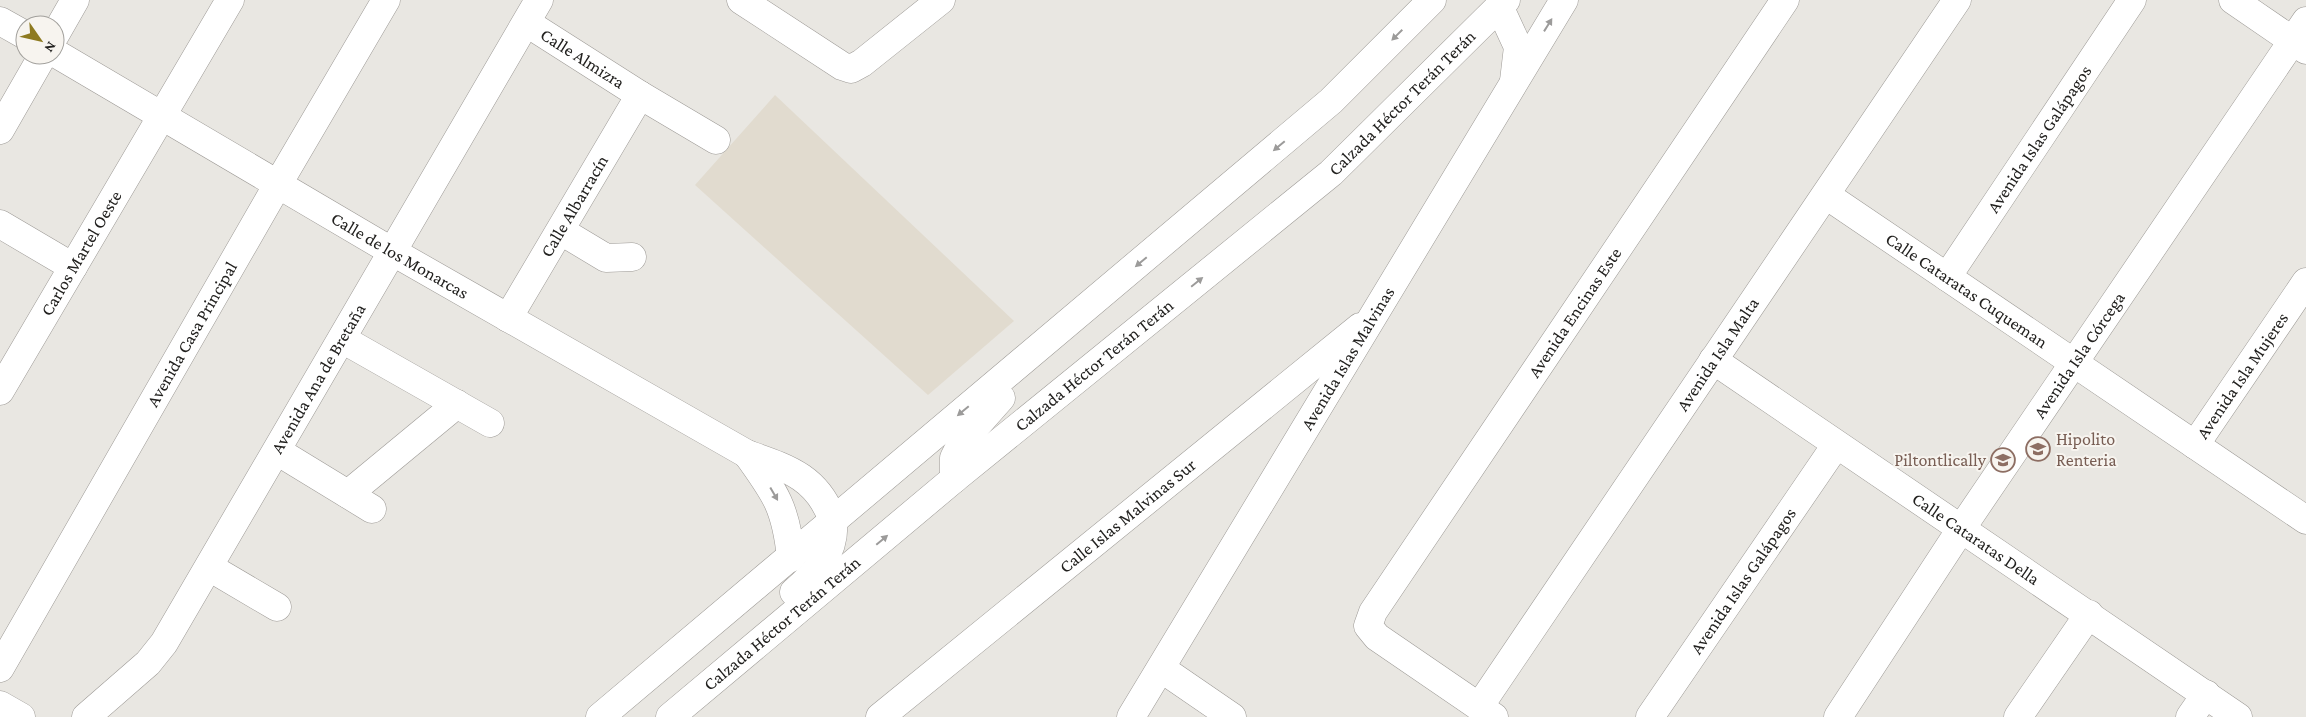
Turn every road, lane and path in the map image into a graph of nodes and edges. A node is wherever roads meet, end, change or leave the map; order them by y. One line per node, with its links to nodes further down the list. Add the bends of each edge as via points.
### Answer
1 (75, 0): 14 (street)
2 (230, 0): 22 (street, Carlos Martel Oeste)
3 (386, 0): 25 (street, Avenida Casa Principal)
4 (741, 0): 5 (street, via 851,69)
5 (941, 0)
6 (1432, 0): 37 (street, one-way to 37, via 1331,101)
7 (1564, 0): 20 (street, Avenida Islas Malvinas, one-way to 7)
8 (1785, 0): 62 (street, Avenida Encinas Este, via 1373,612 1368,626 1377,637)
9 (1957, 0): 26 (street, Avenida Isla Malta)
10 (2132, 0): 32 (street, Avenida Islas Galápagos)
11 (2233, 0): 17 (street)
12 (1503, 4): 20 (street, via 1518,47); 47 (street, Calzada Héctor Terán Terán, one-way to 12, via 1331,174)
13 (533, 11): 21 (street, Calle Almizra); 29 (street, Avenida Ana de Bretaña)
14 (65, 18)
15 (0, 21): 16 (street)
16 (15, 29)
17 (2301, 37): 39 (street, Avenida Isla Córcega)
18 (65, 59): 22 (street, Calle de los Monarcas)
19 (37, 65): 23 (street)
20 (1514, 81): 34 (street, Avenida Islas Malvinas)
21 (640, 95): 24 (street, Calle Almizra); 28 (street, Calle Albarracín)
22 (164, 115): 25 (street, Calle de los Monarcas); 31 (street, Carlos Martel Oeste)
23 (0, 130)
24 (716, 140)
25 (278, 184): 29 (street, Calle de los Monarcas); 58 (street, Avenida Casa Principal)
26 (1826, 195): 32 (street, Calle Cataratas Cuqueman); 38 (street, Avenida Isla Malta)
27 (0, 224): 31 (street)
28 (561, 231): 30 (street, via 606,258); 35 (street, Calle Albarracín)
29 (393, 252): 35 (street, Calle de los Monarcas); 36 (street, Avenida Ana de Bretaña)
30 (632, 257)
31 (73, 267): 40 (street, Carlos Martel Oeste)
32 (1947, 277): 39 (street, Calle Cataratas Cuqueman)
33 (2306, 282): 44 (street, Avenida Isla Mujeres)
34 (1375, 315): 59 (street, Avenida Islas Malvinas); 67 (street, Calle Islas Malvinas Sur)
35 (508, 318): 46 (street, Calle de los Monarcas)
36 (342, 339): 41 (street); 45 (street, Avenida Ana de Bretaña)
37 (1046, 342): 47 (street, via 1027,369 962,442 954,458); 51 (street, one-way to 51)
38 (1713, 360): 43 (street, Calle Cataratas Della); 62 (street, Avenida Isla Malta)
39 (2073, 362): 44 (street, Calle Cataratas Cuqueman); 52 (street, Avenida Isla Córcega)
40 (2, 385)
41 (456, 404): 42 (street); 48 (street)
42 (490, 423)
43 (1836, 445): 52 (street, Calle Cataratas Della); 70 (street, Avenida Islas Galápagos)
44 (2195, 445): 50 (street, Calle Cataratas Cuqueman)
45 (277, 451): 48 (street); 54 (street, Avenida Ana de Bretaña)
46 (747, 454): 51 (street, Calle de los Monarcas, via 802,477 827,505); 53 (street, Calle de los Monarcas, one-way to 53, via 781,506 788,528)
47 (954, 479): 57 (street, Calzada Héctor Terán Terán, one-way to 47)
48 (348, 494): 49 (street)
49 (372, 508)
50 (2306, 520)
51 (833, 521): 53 (street); 57 (street, via 834,534 824,561 813,576 765,618 751,636)
52 (1961, 528): 56 (street, Calle Cataratas Della); 71 (street, Avenida Isla Córcega)
53 (790, 558): 65 (street)
54 (209, 567): 55 (street); 64 (street, Avenida Ana de Bretaña, via 164,643 148,663)
55 (277, 607)
56 (2089, 614): 60 (street, Calle Cataratas Della); 72 (street)
57 (742, 656): 66 (street, Calzada Héctor Terán Terán)
58 (0, 668)
59 (1162, 669): 68 (street, Avenida Islas Malvinas); 69 (street)
60 (2206, 694): 73 (street); 74 (street, Calle Cataratas Della)
61 (0, 705): 63 (street)
62 (1486, 712)
63 (21, 717)
64 (86, 717)
65 (600, 717)
66 (670, 717)
67 (880, 717)
68 (1131, 717)
69 (1232, 717)
70 (1650, 717)
71 (1838, 717)
72 (2018, 717)
73 (2190, 717)
74 (2238, 717)

